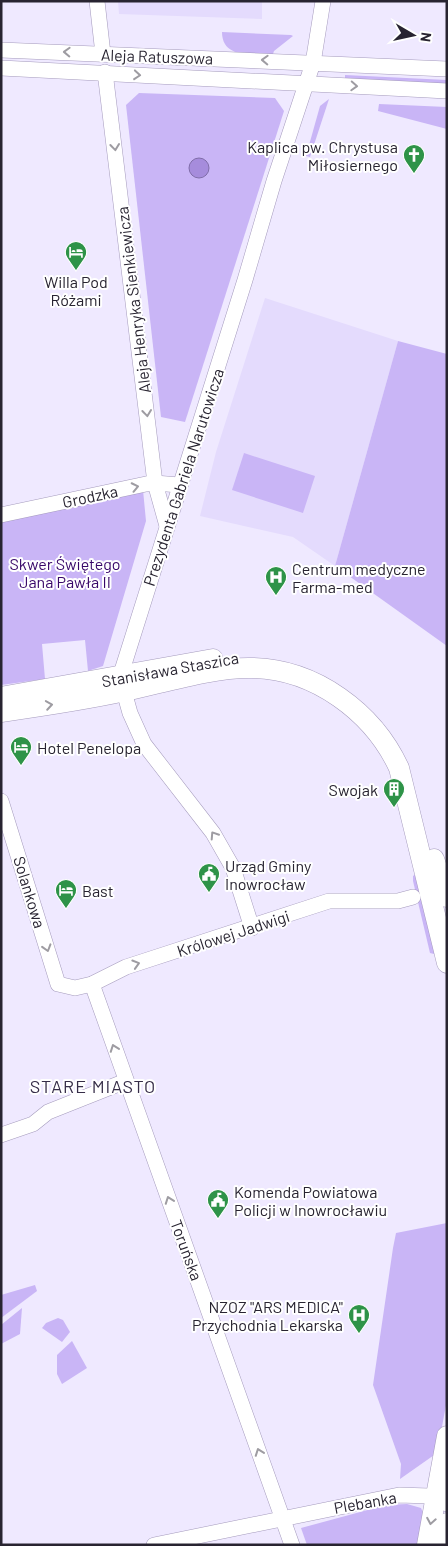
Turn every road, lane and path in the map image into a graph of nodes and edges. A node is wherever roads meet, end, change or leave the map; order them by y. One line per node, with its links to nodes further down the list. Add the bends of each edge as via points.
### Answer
1 (97, 1): 4 (street)
2 (323, 1): 5 (street, Prezydenta Gabriela Narutowicza)
3 (1, 50): 4 (street, Aleja Ratuszowa, one-way to 3)
4 (103, 54): 5 (street, Aleja Ratuszowa, one-way to 4)
5 (313, 63): 7 (street, Aleja Ratuszowa); 9 (street, Prezydenta Gabriela Narutowicza)
6 (1, 68): 8 (street, Aleja Ratuszowa)
7 (447, 69)
8 (106, 72): 9 (street, Aleja Ratuszowa, one-way to 9); 11 (street, Aleja Henryka Sienkiewicza, one-way to 11)
9 (305, 84): 10 (street, Aleja Ratuszowa, one-way to 10); 12 (street, Prezydenta Gabriela Narutowicza)
10 (447, 91)
11 (155, 483): 12 (street, Grodzka); 13 (street, Grodzka, one-way to 11); 14 (street, Aleja Henryka Sienkiewicza)
12 (180, 485): 14 (street, Prezydenta Gabriela Narutowicza)
13 (1, 514)
14 (167, 526): 15 (street, Prezydenta Gabriela Narutowicza)
15 (121, 684): 16 (main road, Stanisława Staszica); 17 (main road, Stanisława Staszica, one-way to 15); 19 (main road, Stanisława Staszica, via 251,668 296,675 344,701 379,734 398,768); 21 (street, one-way to 15, via 233,868 213,833 144,744)
16 (1, 698)
17 (1, 712)
18 (1, 801): 23 (street, Solankowa, one-way to 23)
19 (436, 891): 20 (main road, Stanisława Staszica); 21 (street, Królowej Jadwigi, via 398,901 330,901)
20 (442, 925): 22 (main road, Stanisława Staszica)
21 (252, 928): 24 (street, Królowej Jadwigi, one-way to 21, via 126,967)
22 (447, 963)
23 (58, 984): 24 (street, Królowej Jadwigi, via 75,988)
24 (92, 984): 25 (street, Toruńska, one-way to 24)
25 (126, 1081): 26 (street, via 48,1112 33,1124); 29 (street, Toruńska, one-way to 25)
26 (1, 1135)
27 (447, 1436): 28 (main road)
28 (441, 1501): 29 (street, Plebanka, via 429,1496 399,1495); 33 (main road, one-way to 33)
29 (283, 1518): 31 (street, Plebanka); 32 (street, Toruńska)
30 (447, 1523): 34 (main road)
31 (154, 1545)
32 (292, 1545)
33 (427, 1545)
34 (443, 1545)

